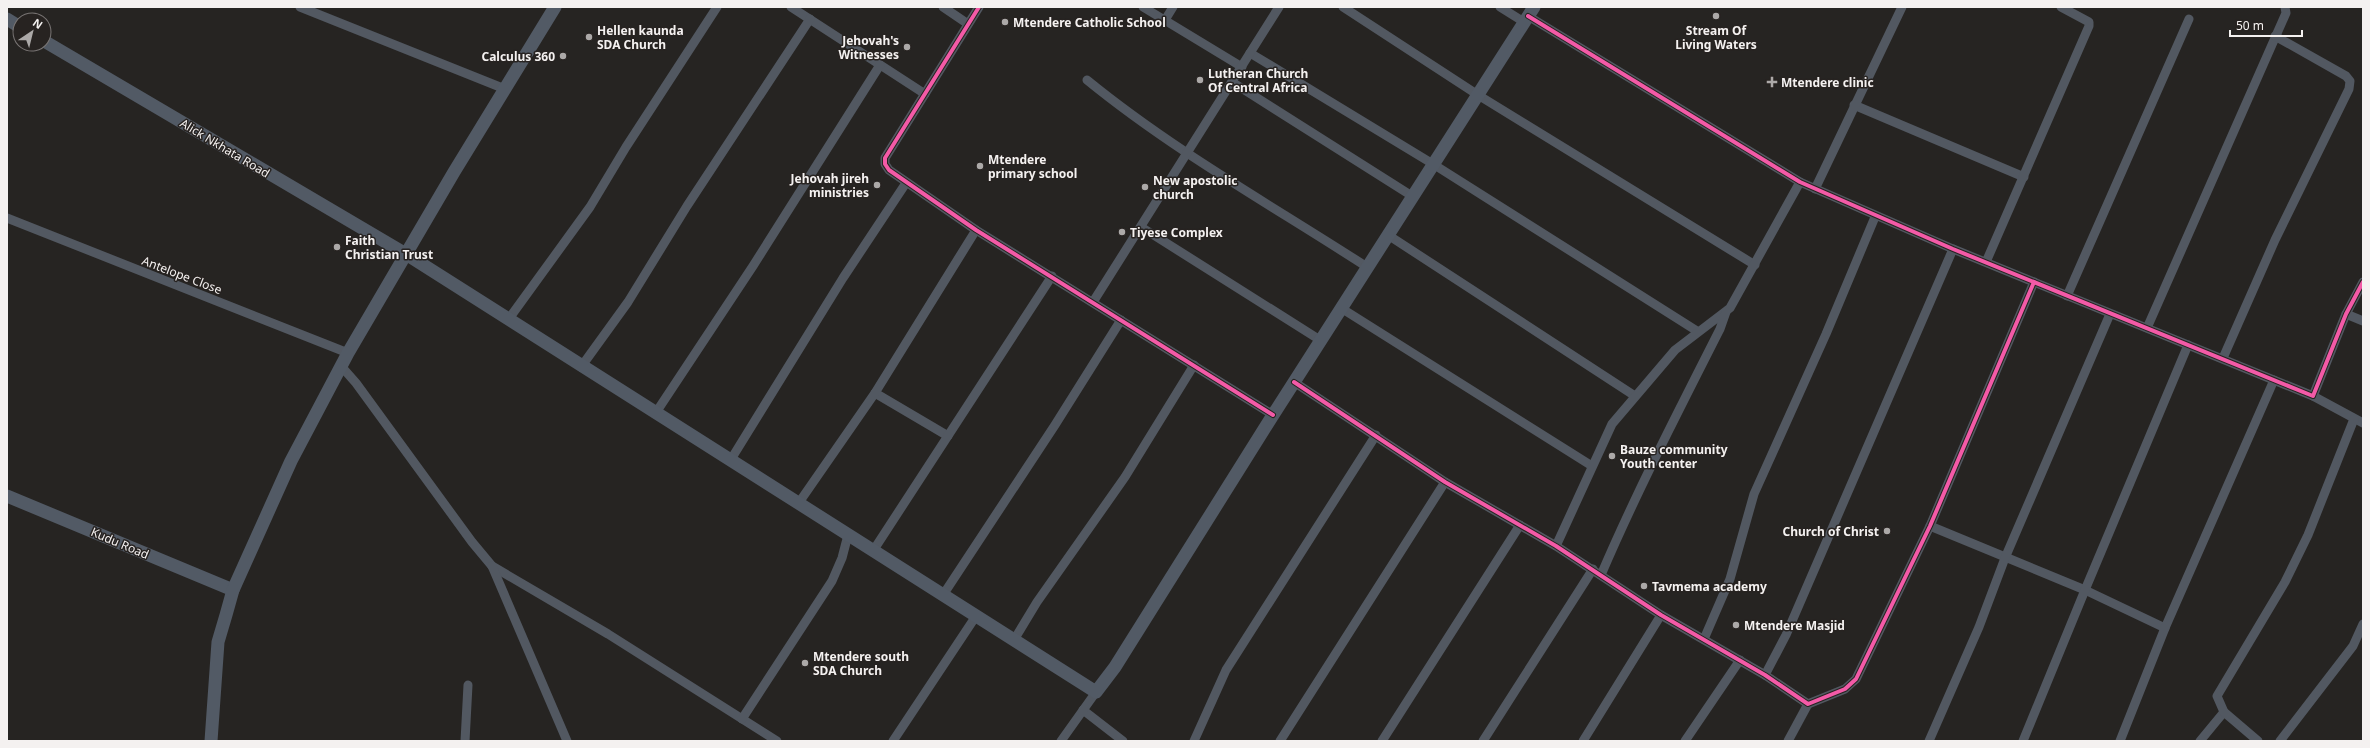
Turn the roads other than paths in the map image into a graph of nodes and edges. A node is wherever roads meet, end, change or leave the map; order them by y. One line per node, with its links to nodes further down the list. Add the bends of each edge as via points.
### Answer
1 (300, 7): 27 (street)
2 (555, 7): 27 (main road)
3 (717, 7): 57 (street, via 590,207)
4 (791, 7): 16 (street)
5 (943, 7): 19 (street)
6 (979, 7): 19 (street)
7 (1143, 7): 18 (street)
8 (1173, 7): 18 (street)
9 (1279, 7): 22 (street)
10 (1343, 7): 29 (street)
11 (1500, 7): 15 (street)
12 (1902, 7): 30 (street)
13 (2061, 7): 33 (street, via 2086,18 2089,26)
14 (2285, 7): 20 (street, via 2286,13)
15 (1528, 15): 29 (main road); 34 (street)
16 (810, 19): 23 (street); 68 (street, via 687,206 628,302)
17 (2189, 19): 51 (street)
18 (1165, 20): 24 (street)
19 (968, 24): 28 (street)
20 (2275, 36): 60 (street); 65 (street, via 2346,76 2350,82 2349,89 2275,240)
21 (52, 46): 44 (main road, Alick Nkhata Road)
22 (1250, 53): 24 (street); 32 (street)
23 (880, 65): 28 (street); 74 (street, via 762,253)
24 (1242, 66): 26 (street)
25 (1087, 80): 31 (street)
26 (1232, 82): 31 (street); 37 (street)
27 (505, 89): 44 (main road)
28 (925, 94): 35 (street, via 885,158 889,170)
29 (1478, 94): 32 (main road); 46 (street)
30 (1854, 105): 33 (street); 36 (street)
31 (1187, 155): 40 (street); 47 (street)
32 (1434, 164): 37 (main road); 61 (street)
33 (2024, 177): 45 (street)
34 (1800, 182): 36 (street); 46 (street)
35 (906, 183): 41 (street); 80 (street, via 843,278)
36 (1815, 189): 38 (street)
37 (1412, 196): 42 (main road)
38 (1875, 217): 43 (street); 101 (street, via 1754,494 1730,579)
39 (7, 218): 64 (street, Antelope Close)
40 (1141, 227): 52 (street); 62 (street)
41 (976, 230): 48 (street); 71 (street)
42 (1388, 235): 47 (main road); 72 (street)
43 (1953, 249): 45 (street); 104 (street, via 1786,635)
44 (406, 254): 57 (main road, Alick Nkhata Road); 64 (main road)
45 (1986, 262): 49 (street)
46 (1755, 265): 54 (street)
47 (1367, 267): 53 (main road)
48 (1052, 276): 52 (street); 79 (street)
49 (2034, 282): 51 (street); 86 (street)
50 (2363, 282): 56 (street)
51 (2067, 296): 55 (street)
52 (1093, 302): 58 (street)
53 (1341, 308): 62 (main road); 81 (street)
54 (1726, 312): 61 (street); 93 (street, via 1672,427 1638,491)
55 (2110, 314): 60 (street); 90 (street)
56 (2346, 314): 59 (street); 73 (street)
57 (508, 320): 68 (main road, Alick Nkhata Road)
58 (1121, 320): 66 (street); 96 (street, via 1051,432)
59 (2363, 321)
60 (2147, 328): 63 (street)
61 (1697, 331): 72 (street, via 1675,350)
62 (1320, 340): 70 (main road)
63 (2188, 345): 65 (street); 95 (street)
64 (348, 352): 67 (main road)
65 (2223, 358): 69 (street)
66 (1194, 365): 75 (street); 102 (street, via 1125,477 1037,602)
67 (341, 366): 91 (street); 94 (main road, via 290,461)
68 (581, 367): 74 (main road, Alick Nkhata Road)
69 (2274, 380): 73 (street); 100 (street)
70 (1294, 382): 75 (main road); 78 (street)
71 (875, 393): 79 (street); 84 (street)
72 (1635, 396): 81 (street, via 1612,424)
73 (2313, 396): 76 (street)
74 (655, 414): 80 (main road, Alick Nkhata Road)
75 (1273, 415): 106 (main road, via 1115,667)
76 (2354, 419): 77 (street); 109 (street, via 2308,535 2285,582 2216,696)
77 (2363, 423)
78 (1376, 435): 82 (street); 118 (street, via 1226,670)
79 (948, 436): 89 (street)
80 (730, 461): 84 (main road, Alick Nkhata Road)
81 (1592, 466): 88 (street)
82 (1445, 482): 85 (street); 119 (street)
83 (7, 496): 94 (main road, Kudu Road)
84 (798, 504): 87 (main road, Alick Nkhata Road)
85 (1520, 525): 88 (street); 120 (street)
86 (1930, 526): 90 (street); 107 (street, via 1856,679 1845,689)
87 (848, 534): 89 (main road, Alick Nkhata Road); 110 (street, via 832,582)
88 (1556, 546): 92 (street)
89 (873, 551): 96 (main road, Alick Nkhata Road)
90 (2005, 558): 95 (street); 125 (street, via 1980,626)
91 (492, 566): 110 (street, via 608,634); 113 (street)
92 (1593, 569): 93 (street); 121 (street)
93 (1601, 575): 97 (street)
94 (233, 590): 111 (main road, via 218,642)
95 (2084, 590): 100 (street); 126 (street)
96 (943, 595): 98 (main road, Alick Nkhata Road)
97 (1661, 615): 101 (street); 122 (street)
98 (976, 616): 102 (main road, Alick Nkhata Road); 115 (street)
99 (2363, 624): 130 (street, via 2353,646)
100 (2165, 628): 127 (street)
101 (1704, 639): 103 (street)
102 (1014, 640): 106 (main road, Alick Nkhata Road)
103 (1740, 660): 104 (street); 123 (street)
104 (1765, 675): 107 (street)
105 (468, 685): 112 (street)
106 (1096, 692): 108 (street)
107 (1808, 704): 124 (street)
108 (1083, 710): 116 (street); 117 (street)
109 (2224, 712): 128 (street); 129 (street)
110 (742, 719): 114 (street)
111 (210, 741)
112 (464, 741)
113 (567, 741)
114 (777, 741)
115 (893, 741)
116 (1061, 741)
117 (1123, 741)
118 (1194, 741)
119 (1280, 741)
120 (1382, 741)
121 (1483, 741)
122 (1584, 741)
123 (1685, 741)
124 (1788, 741)
125 (1929, 741)
126 (2024, 741)
127 (2120, 741)
128 (2200, 741)
129 (2258, 741)
130 (2280, 741)

